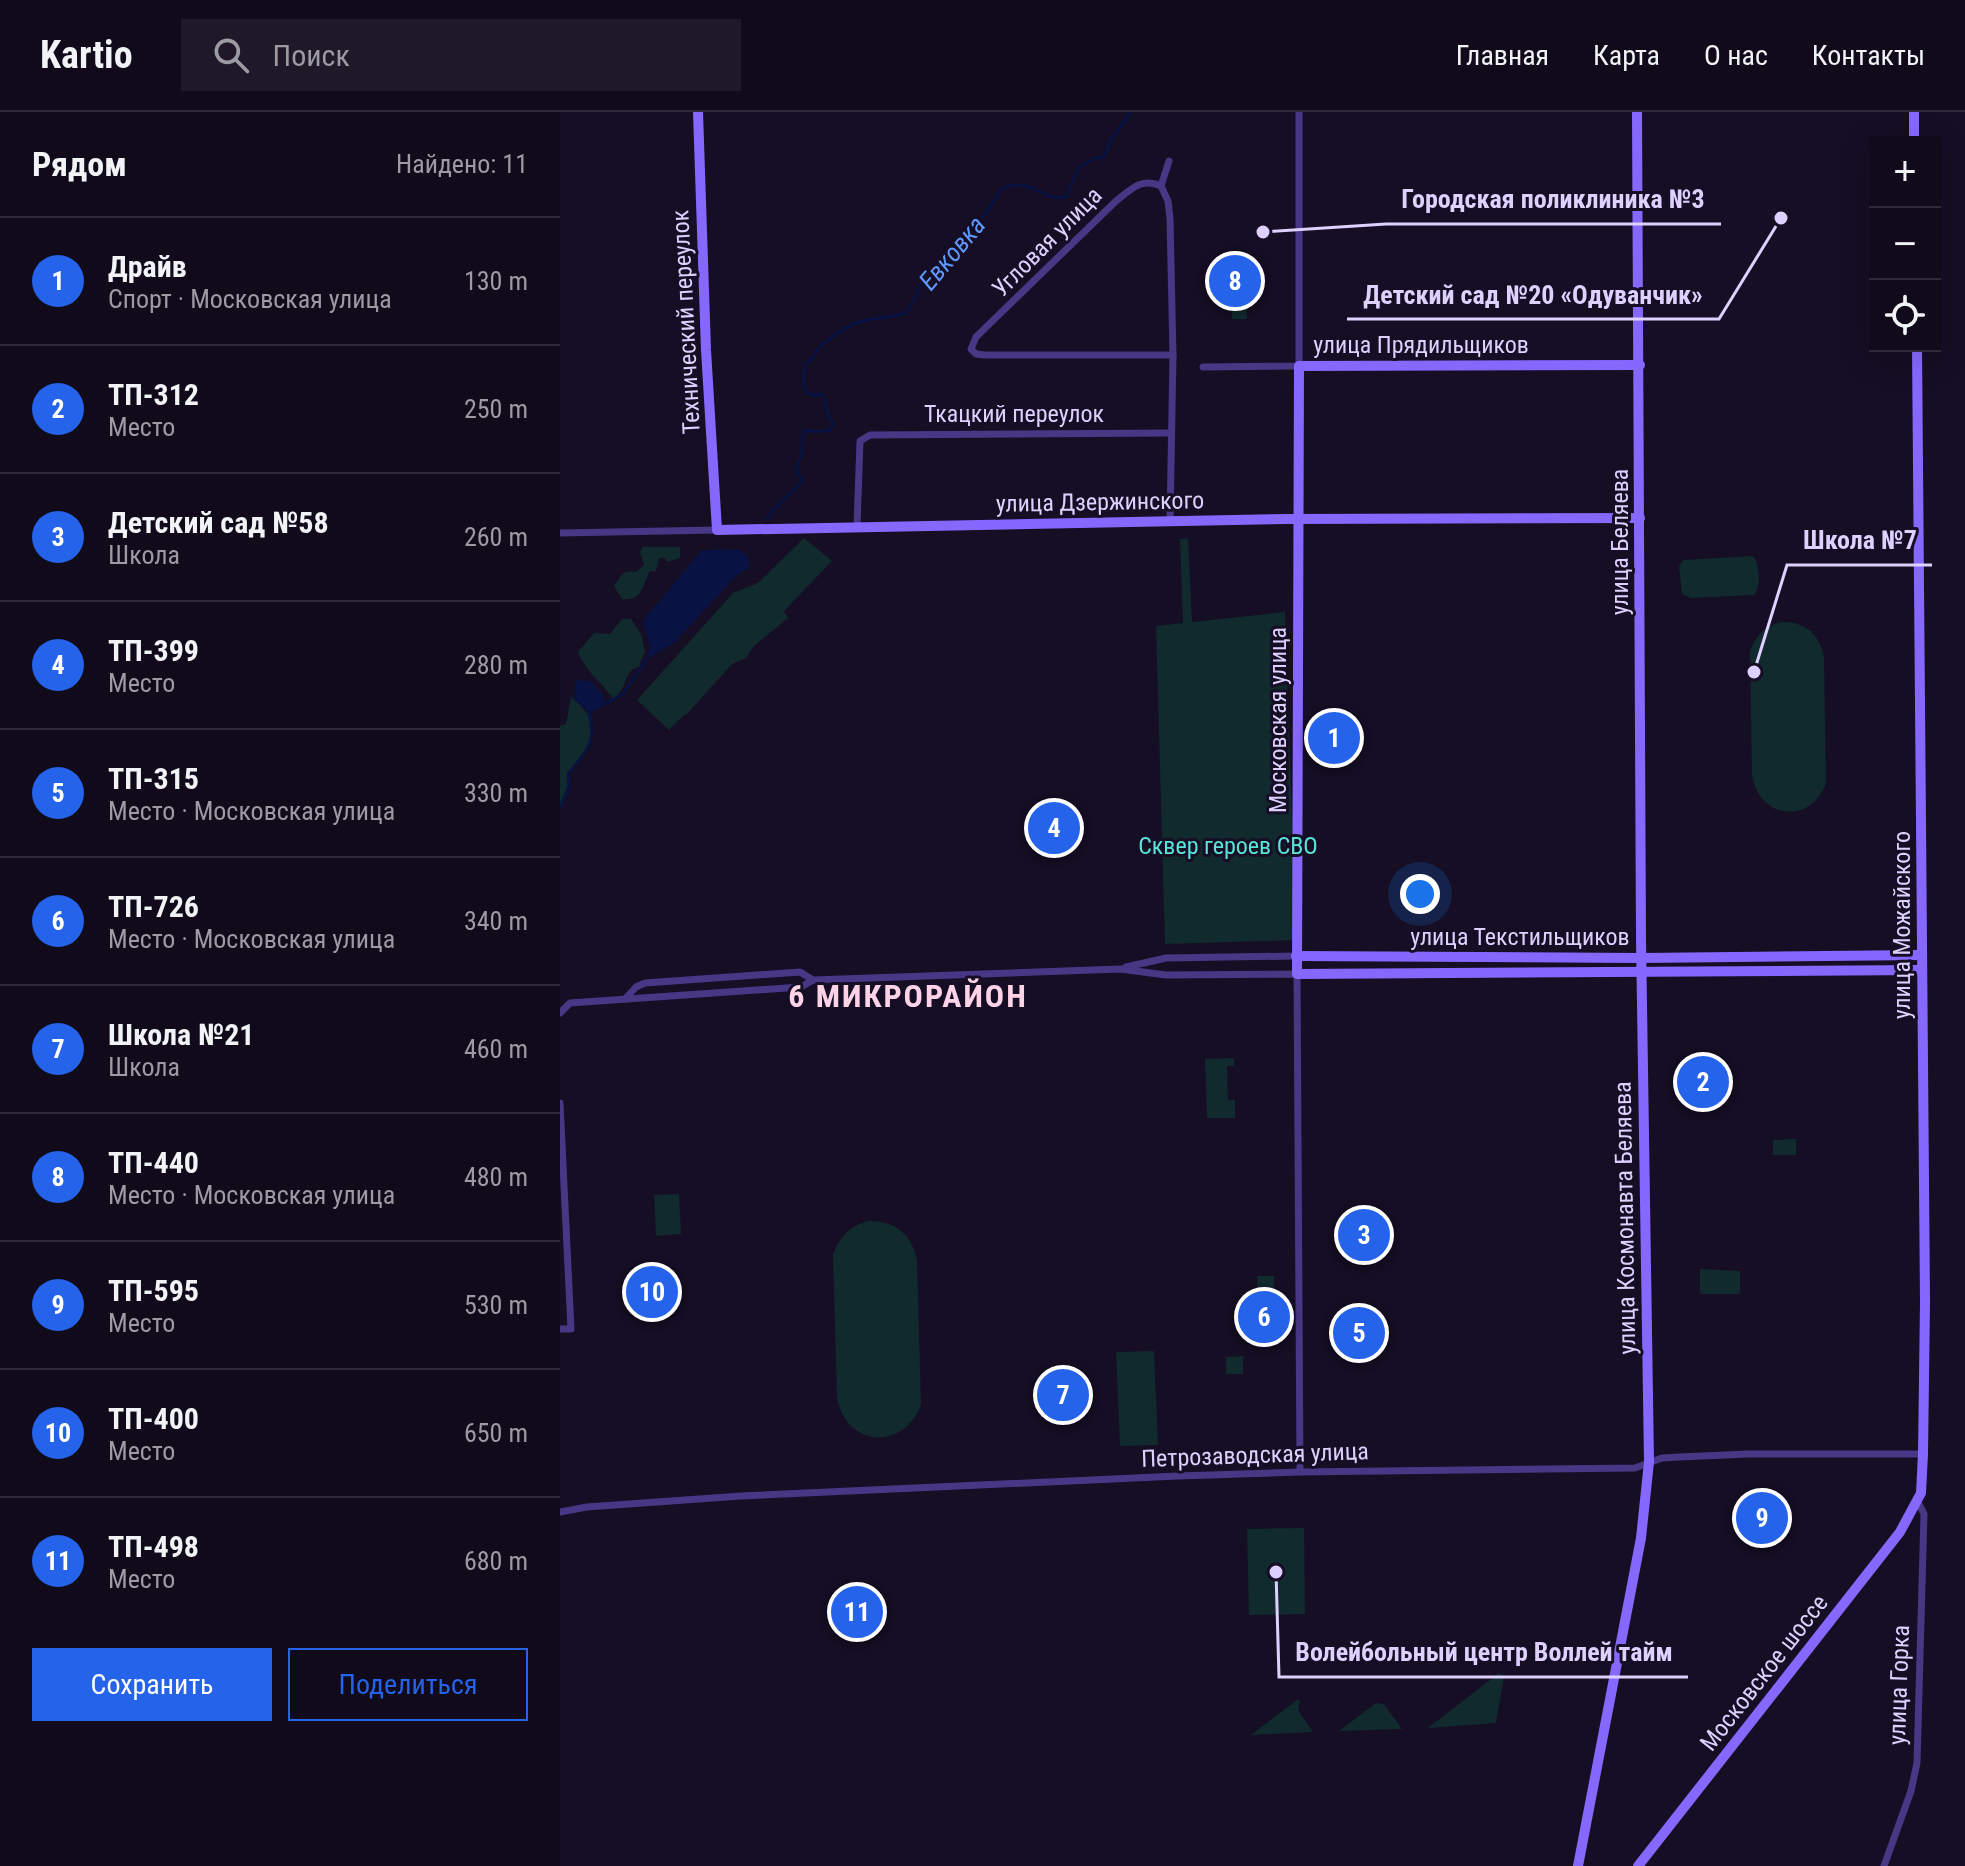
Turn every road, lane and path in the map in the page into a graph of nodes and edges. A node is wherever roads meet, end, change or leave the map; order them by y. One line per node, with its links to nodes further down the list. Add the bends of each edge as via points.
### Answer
1 (698, 112): 18 (street, Технический переулок)
2 (1299, 112): 11 (street, Московская улица)
3 (1637, 112): 10 (street, улица Беляева)
4 (1914, 112): 5 (street)
5 (1914, 136)
6 (1169, 161): 7 (street)
7 (1161, 186): 9 (street, via 1170,210); 9 (street, Угловая улица, via 1141,184 1116,201 976,337 971,349 985,355)
8 (1917, 352): 20 (street, улица Можайского)
9 (1173, 355): 13 (street)
10 (1640, 365): 11 (street, улица Прядильщиков); 14 (street, улица Беляева)
11 (1299, 366): 12 (street, улица Прядильщиков); 15 (street, Московская улица)
12 (1203, 367)
13 (1170, 433): 16 (street); 17 (street, Ткацкий переулок, via 870,435 860,441)
14 (1640, 518): 15 (street, улица Дзержинского); 23 (street, улица Беляева)
15 (1299, 519): 16 (street, улица Дзержинского); 21 (street, Московская улица)
16 (1170, 522): 17 (street, улица Дзержинского)
17 (857, 526): 18 (street, улица Дзержинского)
18 (717, 530): 19 (street, улица Дзержинского)
19 (560, 533)
20 (1921, 955): 23 (street, улица Текстильщиков); 25 (street, улица Можайского)
21 (1296, 956): 22 (street, улица Текстильщиков); 23 (street, улица Текстильщиков); 27 (street, Московская улица)
22 (1166, 958): 24 (street, улица Текстильщиков); 28 (street)
23 (1642, 958): 26 (street, улица Беляева)
24 (1120, 969): 28 (street, улица Текстильщиков); 29 (street, улица Текстильщиков)
25 (1921, 970): 26 (street, улица Текстильщиков); 34 (street, улица Можайского)
26 (1642, 972): 27 (street, улица Текстильщиков); 35 (street, улица Космонавта Беляева)
27 (1297, 974): 28 (street, улица Текстильщиков); 36 (street, Московская улица)
28 (1166, 975)
29 (813, 980): 30 (street, улица Текстильщиков, via 801,987); 30 (street, улица Текстильщиков, via 800,972 645,983)
30 (625, 999): 31 (street, улица Текстильщиков, via 570,1003)
31 (560, 1013)
32 (560, 1103): 33 (street, via 571,1329)
33 (560, 1329)
34 (1923, 1454): 35 (street, Петрозаводская улица, via 1748,1454); 37 (street, улица Можайского)
35 (1649, 1462): 36 (street, Петрозаводская улица, via 1635,1468); 39 (street, via 1641,1538)
36 (1300, 1472): 38 (street, Петрозаводская улица, via 741,1496)
37 (1918, 1502): 40 (street, Московское шоссе, via 1900,1532); 41 (street, улица Горка, via 1924,1514 1917,1763)
38 (560, 1512)
39 (1578, 1866)
40 (1638, 1866)
41 (1884, 1866)

